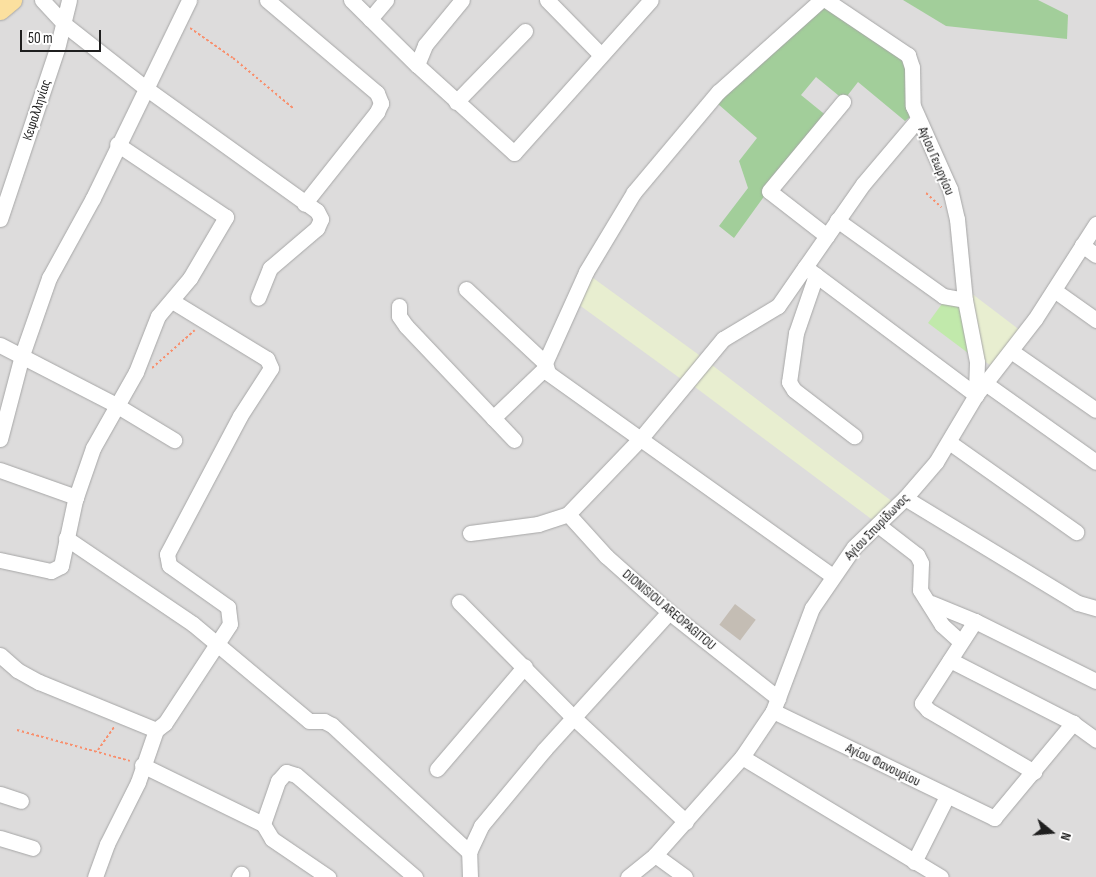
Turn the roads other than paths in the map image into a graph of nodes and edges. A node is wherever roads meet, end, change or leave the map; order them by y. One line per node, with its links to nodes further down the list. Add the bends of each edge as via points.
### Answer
1 (12, 0): 13 (main road)
2 (42, 0): 15 (street)
3 (69, 0): 15 (street, Κεφαλληνίας)
4 (189, 0): 19 (street)
5 (267, 0): 25 (street, via 377,93 381,103)
6 (386, 0): 14 (street)
7 (462, 0): 18 (street, via 425,45)
8 (547, 0): 17 (street)
9 (651, 0): 17 (street)
10 (821, 0): 44 (street, via 718,92 634,192 586,272)
11 (826, 0): 22 (street, Αγίου Γεωργίου, via 908,54)
12 (355, 1): 14 (street)
13 (0, 10)
14 (370, 19): 18 (street)
15 (64, 24): 19 (street); 24 (street, Κεφαλληνίας)
16 (525, 31): 20 (street)
17 (600, 54): 20 (street, via 514,153)
18 (417, 66): 20 (street)
19 (147, 89): 23 (street); 25 (street)
20 (456, 102)
21 (842, 102): 29 (street, via 769,191)
22 (918, 119): 27 (street, via 882,159); 36 (street, Αγίου Γεωργίου, via 950,189 957,219)
23 (117, 144): 37 (street, via 226,217 190,278); 42 (street, via 93,198 48,278)
24 (4, 194): 26 (street, Κεφαλληνίας)
25 (304, 204): 35 (street, via 317,211 321,219 317,228 270,268)
26 (0, 218)
27 (838, 220): 29 (street); 36 (street, via 943,296)
28 (1096, 224): 30 (street, Αγίου Σπυρίδωνος)
29 (827, 236): 32 (street)
30 (1082, 246): 31 (street); 34 (street, Αγίου Σπυρίδωνος)
31 (1096, 255)
32 (811, 271): 45 (street); 49 (street, via 796,333 789,382 794,390); 50 (street, via 778,306 723,339)
33 (466, 289): 44 (street)
34 (1054, 290): 39 (street); 41 (street, Αγίου Σπυρίδωνος)
35 (258, 298)
36 (965, 300): 43 (street, Αγίου Γεωργίου)
37 (172, 301): 46 (street, via 158,316 136,372); 72 (street, via 267,359 271,368 240,416 167,554 169,565 228,607 230,624)
38 (399, 306): 48 (street, via 399,316 406,326)
39 (1096, 320)
40 (0, 345): 42 (street)
41 (1011, 351): 45 (street, Αγίου Σπυρίδωνος); 47 (street)
42 (22, 355): 46 (street); 51 (street)
43 (977, 362): 45 (street); 45 (street, Αγίου Γεωργίου)
44 (545, 366): 48 (street); 50 (street)
45 (985, 384): 54 (street, Αγίου Σπυρίδωνος); 55 (street)
46 (116, 405): 52 (street); 57 (street, via 93,448)
47 (1096, 410)
48 (494, 418): 53 (street)
49 (854, 436)
50 (641, 438): 59 (street); 65 (street)
51 (0, 439)
52 (174, 440)
53 (514, 440)
54 (949, 442): 58 (street, Αγίου Σπυρίδωνος); 61 (street)
55 (1096, 462)
56 (0, 470): 57 (street)
57 (76, 497): 63 (street)
58 (905, 498): 60 (street, Αγίου Σπυρίδωνος); 68 (street, via 1078,603)
59 (568, 514): 62 (street, via 538,524); 69 (street, DIONISIOU AREOPAGITOU, via 606,556)
60 (878, 525): 65 (street, Αγίου Σπυρίδωνος, via 854,547); 67 (street, via 917,555 921,563 920,590)
61 (1076, 532)
62 (470, 533)
63 (66, 538): 64 (street, via 57,571); 72 (street)
64 (0, 560)
65 (833, 576): 77 (street, Αγίου Σπυρίδωνος, via 812,608)
66 (458, 602): 75 (street)
67 (930, 603): 70 (street); 71 (street, via 942,625)
68 (1096, 608)
69 (669, 612): 77 (street, DIONISIOU AREOPAGITOU); 78 (street, via 630,659)
70 (975, 621): 71 (street); 76 (street)
71 (961, 642): 74 (street)
72 (218, 643): 80 (street, via 165,723); 93 (street, via 309,721 324,721 332,725)
73 (0, 655): 80 (street, via 16,670 39,682)
74 (950, 660): 79 (street); 85 (street, via 922,702 928,710)
75 (524, 666): 78 (street); 84 (street)
76 (1096, 681)
77 (775, 704): 82 (street, Αγίου Σπυρίδωνος); 87 (street, Αγίου Φανουρίου)
78 (573, 717): 89 (street); 93 (street, via 481,826)
79 (1073, 723): 81 (street); 85 (street)
80 (156, 730): 83 (street)
81 (1096, 740)
82 (742, 757): 89 (street, Αγίου Σπυρίδωνος); 95 (street)
83 (142, 765): 90 (street); 97 (street, via 138,782 107,844)
84 (437, 768)
85 (1034, 772): 87 (street, Αγίου Φανουρίου, via 994,818)
86 (0, 794): 88 (street)
87 (947, 796): 95 (street)
88 (21, 801)
89 (686, 822): 94 (street, Αγίου Σπυρίδωνος)
90 (263, 824): 98 (street, via 272,839); 99 (street, via 278,780 286,772 296,775)
91 (0, 838): 92 (street)
92 (32, 848)
93 (468, 852): 96 (street)
94 (655, 856): 100 (street, Αγίου Σπυρίδωνος); 101 (street)
95 (914, 862): 102 (street)
96 (465, 875)
97 (95, 877)
98 (328, 877)
99 (415, 877)
100 (628, 877)
101 (684, 877)
102 (941, 877)

